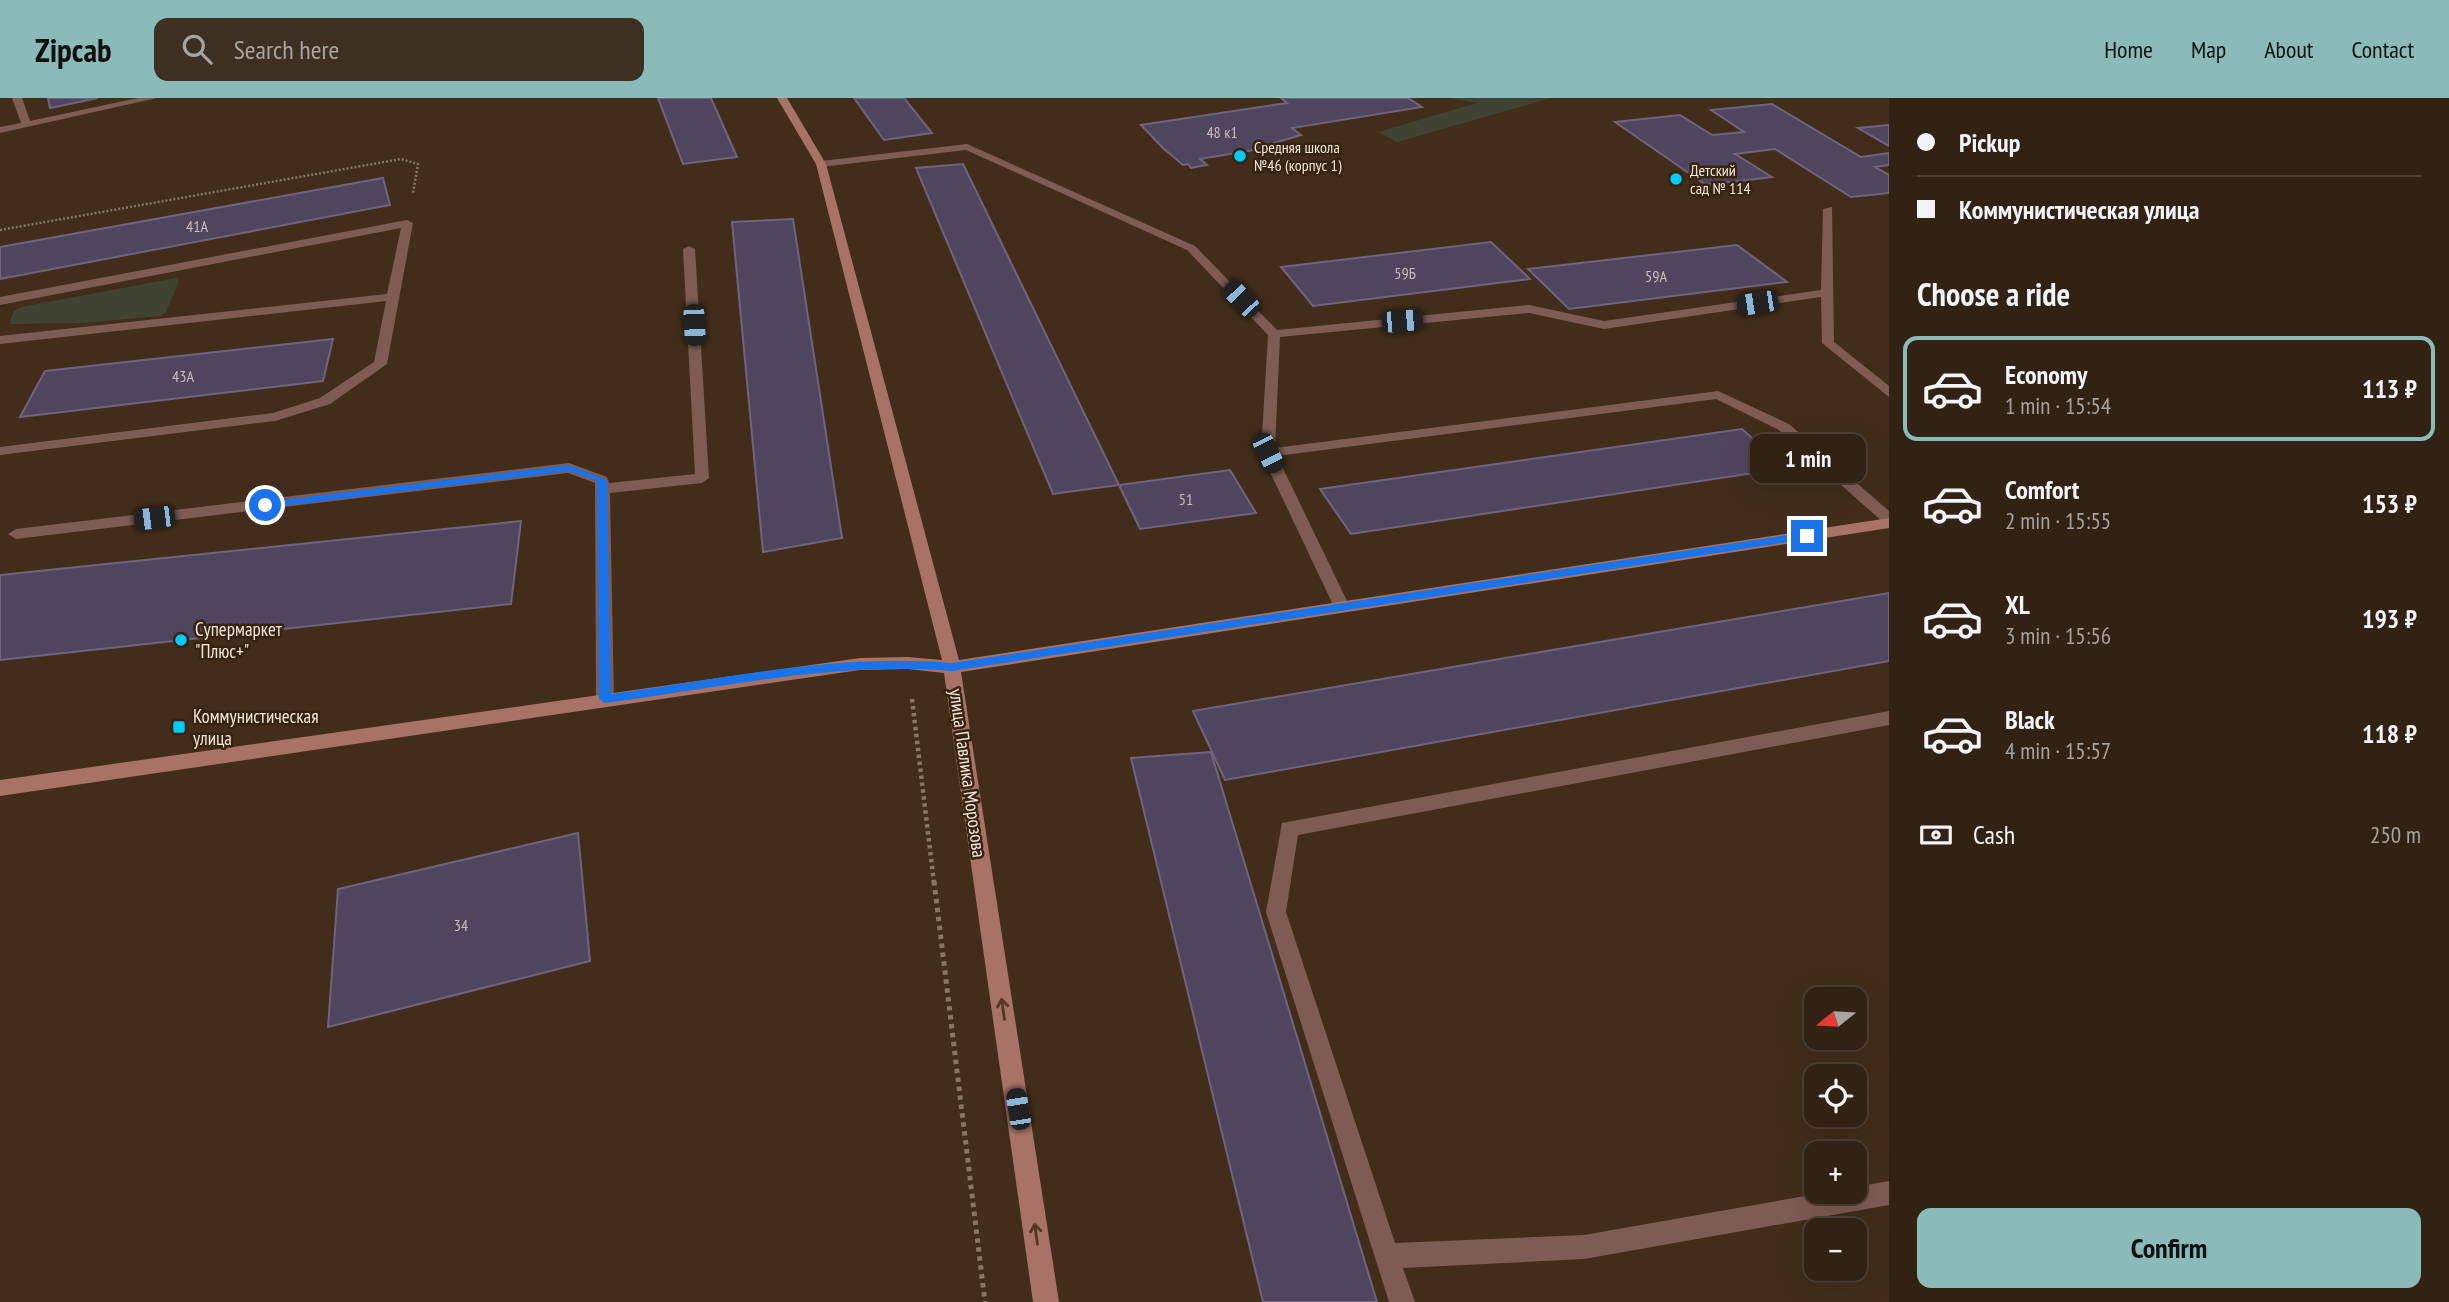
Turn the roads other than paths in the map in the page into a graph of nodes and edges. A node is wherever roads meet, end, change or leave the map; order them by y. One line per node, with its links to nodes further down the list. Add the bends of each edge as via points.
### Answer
1 (17, 98): 4 (lane)
2 (152, 98): 4 (lane)
3 (782, 98): 6 (street, улица Павлика Морозова)
4 (26, 124): 5 (lane)
5 (0, 130)
6 (821, 164): 12 (lane, via 967,147 1191,248); 21 (street, улица Павлика Морозова)
7 (1828, 209): 9 (lane)
8 (689, 249): 17 (lane, via 702,478)
9 (1827, 293): 12 (lane, via 1604,325 1530,309); 14 (lane, via 1828,344)
10 (393, 297): 11 (lane, via 407,223); 13 (lane); 15 (lane, via 380,364 325,401 275,417)
11 (0, 301)
12 (1274, 334): 16 (lane)
13 (0, 340)
14 (1889, 393)
15 (0, 451)
16 (1268, 453): 18 (lane, via 1718,395 1784,427); 20 (lane)
17 (602, 489): 19 (lane, via 602,480 569,468); 22 (lane)
18 (1889, 521): 20 (street)
19 (16, 534)
20 (1342, 607): 21 (street)
21 (952, 667): 22 (street, via 860,664); 27 (street, улица Павлика Морозова, one-way to 21)
22 (605, 699): 24 (street)
23 (1889, 718): 26 (lane, via 1289,829 1276,912)
24 (0, 788)
25 (1889, 1193): 26 (lane, via 1584,1247)
26 (1387, 1256): 28 (lane)
27 (1046, 1302)
28 (1402, 1302)

